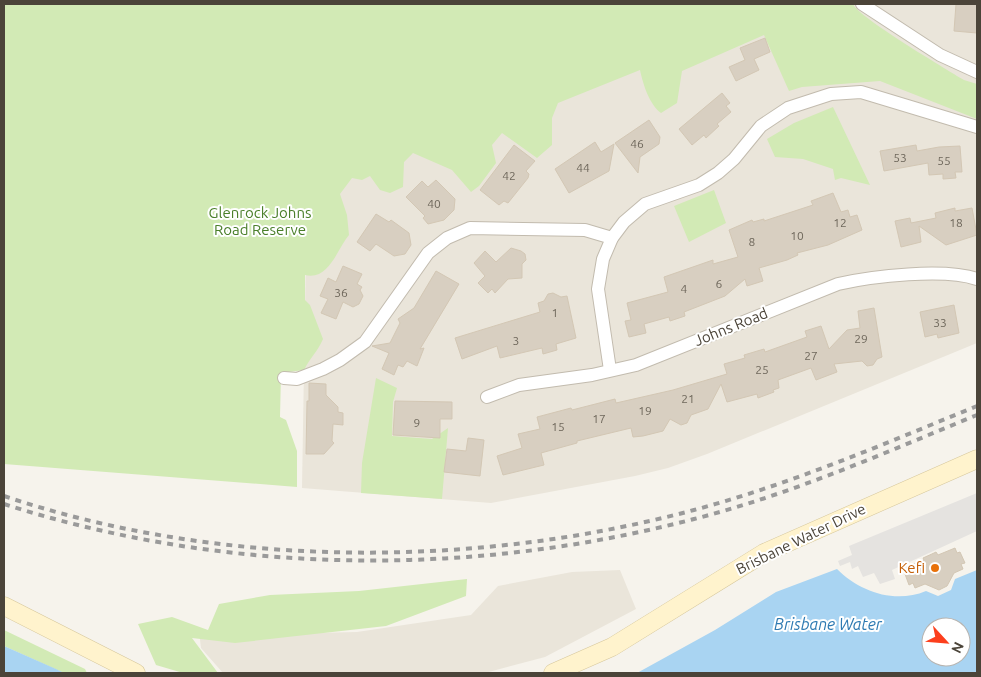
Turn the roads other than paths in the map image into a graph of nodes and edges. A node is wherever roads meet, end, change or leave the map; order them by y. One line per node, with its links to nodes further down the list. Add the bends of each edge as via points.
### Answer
1 (862, 4): 2 (street, via 940,55)
2 (977, 72)
3 (977, 128): 4 (street, via 861,92 831,94 788,108 762,126 718,173 699,185 645,204 624,222)
4 (612, 238): 6 (street, via 603,259 598,289); 7 (street, via 584,230 470,228 462,231 428,253 365,342 323,369 297,379)
5 (977, 280): 6 (street, Johns Road, via 963,274 871,276 838,284 636,365)
6 (610, 370): 8 (street, Johns Road, via 518,385)
7 (284, 378)
8 (487, 397)
9 (977, 459): 12 (main road, Brisbane Water Drive, via 764,553 612,647)
10 (4, 606): 11 (main road)
11 (136, 673)
12 (553, 673)

